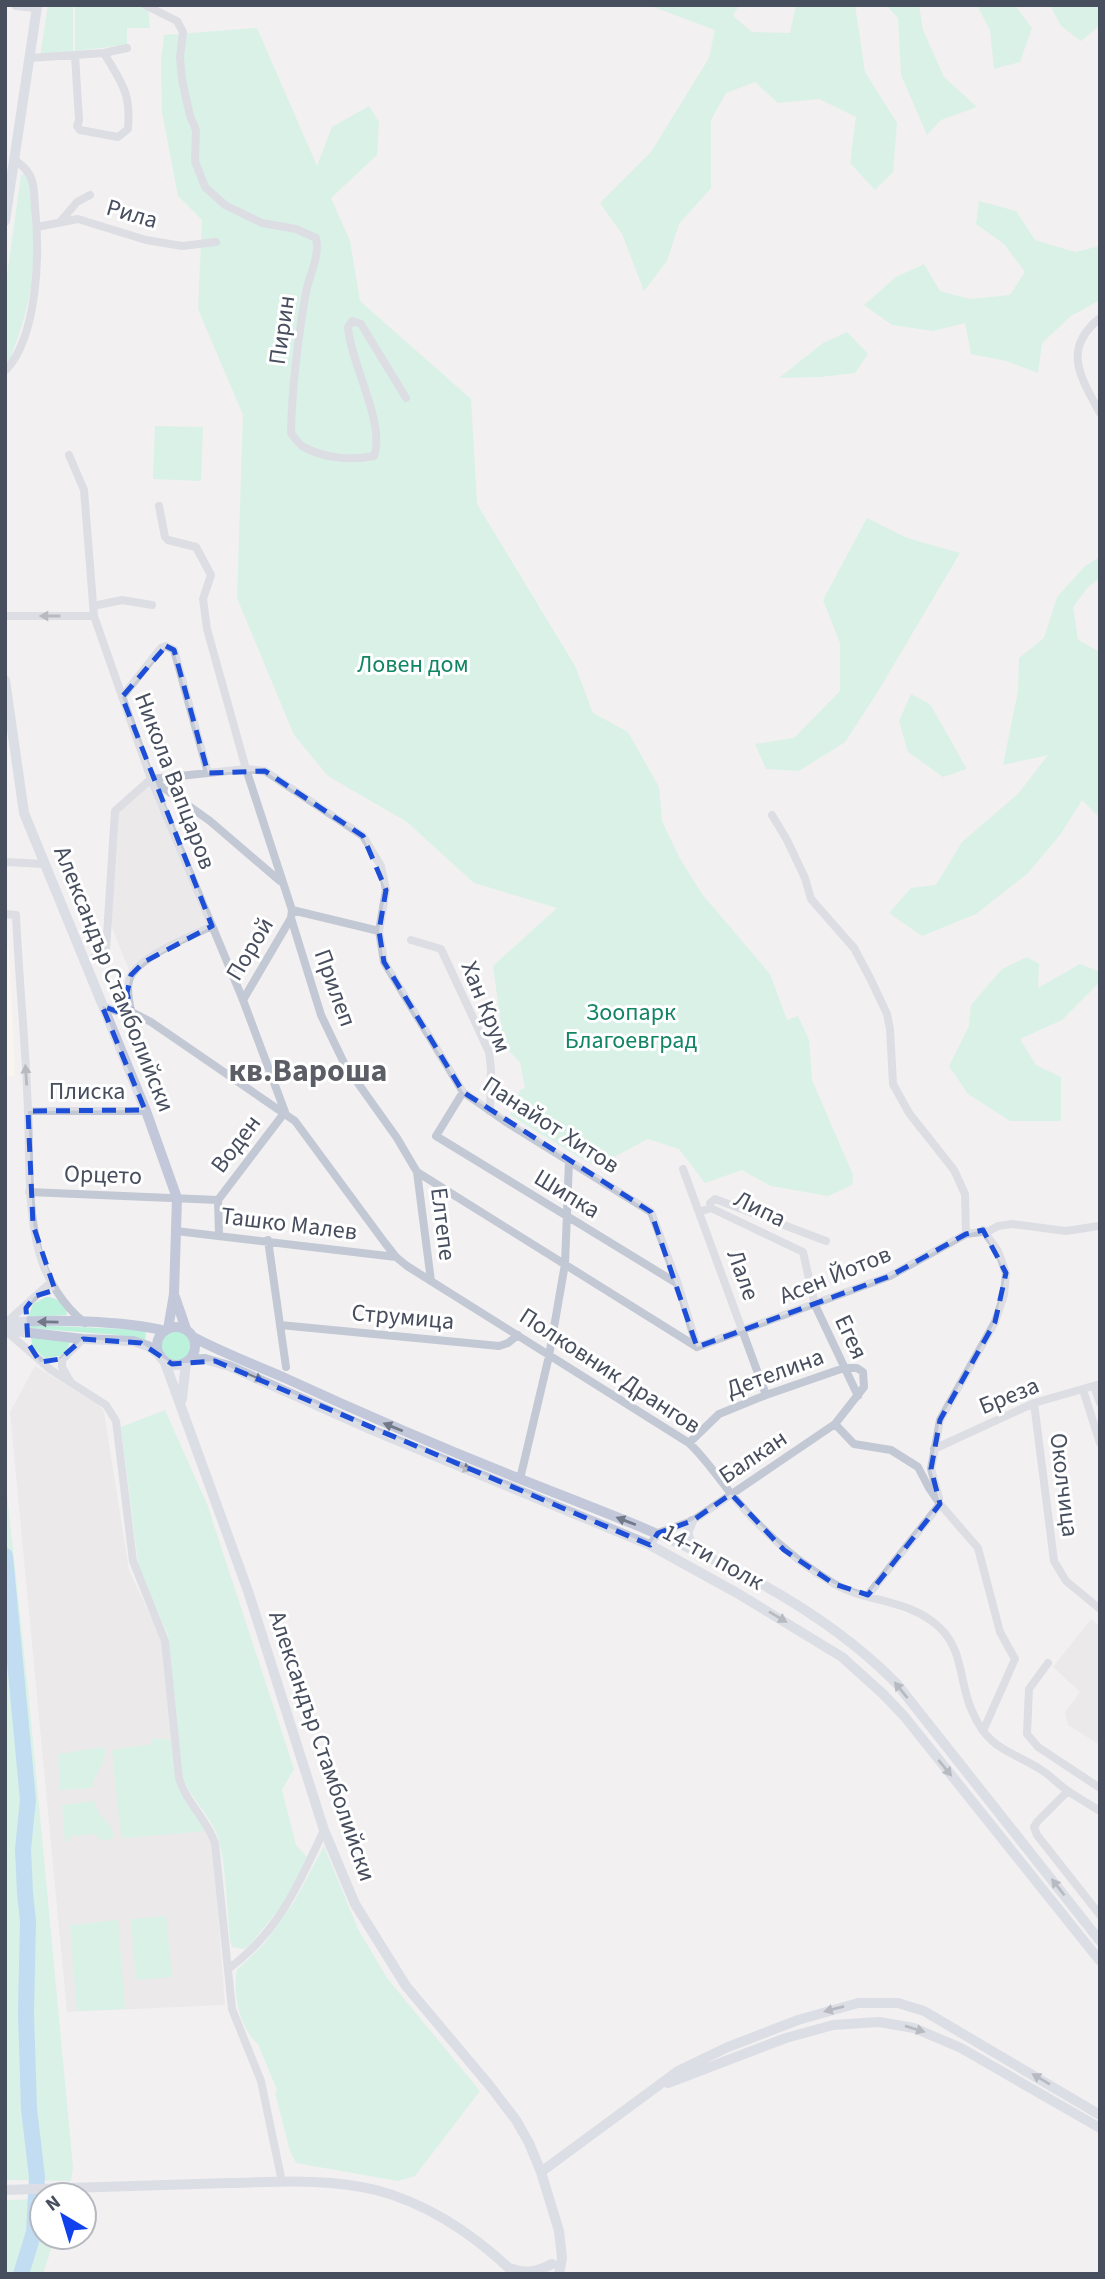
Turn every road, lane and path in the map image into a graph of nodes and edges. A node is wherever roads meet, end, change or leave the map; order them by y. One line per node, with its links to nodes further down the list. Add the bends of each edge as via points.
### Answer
1 (16, 5): 3 (street)
2 (145, 5): 16 (street, Пирин, via 177,21 183,32 182,80 196,130 195,161 205,187 225,205 262,223 296,229 316,239 318,254 307,290 290,433 301,446 325,454 357,460 374,456 371,406 350,345 352,321 361,324)
3 (35, 6): 7 (street)
4 (127, 47): 5 (street)
5 (104, 53): 6 (street); 6 (street, via 127,92 130,107 128,129 118,137 80,130 77,125)
6 (75, 55): 7 (street)
7 (30, 58): 8 (street)
8 (15, 160): 10 (street); 12 (street, via 32,181)
9 (90, 195): 11 (street)
10 (5, 221)
11 (60, 222): 12 (street, Рила); 13 (street, Рила, via 78,219 182,246)
12 (37, 228): 15 (street, via 33,309 14,362)
13 (216, 242)
14 (1100, 318): 17 (street, via 1081,337 1076,361)
15 (5, 371)
16 (405, 398)
17 (1100, 413)
18 (69, 455): 21 (street, Никола Вапцаров, via 84,490)
19 (159, 506): 25 (street, Прилеп, via 165,537 196,547 211,575 203,599 206,629)
20 (152, 605): 21 (street, via 122,600)
21 (94, 611): 22 (street, one-way to 22); 24 (street, Никола Вапцаров)
22 (5, 616)
23 (5, 680): 30 (street, Александър Стамболийски, via 24,813)
24 (122, 697): 26 (street, via 161,648 174,650); 27 (street, Никола Вапцаров)
25 (246, 769): 26 (street, Панайот Хитов); 31 (street, Прилеп); 35 (street, Панайот Хитов, via 265,771 363,836 381,866 387,890)
26 (208, 773): 27 (street, Панайот Хитов)
27 (151, 779): 31 (street); 34 (street, Никола Вапцаров); 37 (street, via 115,811 106,950)
28 (772, 815): 58 (street, via 811,899 854,948 887,1014 892,1084 954,1170 965,1194)
29 (5, 862): 30 (street)
30 (45, 864): 39 (street, Александър Стамболийски)
31 (282, 882): 33 (street, Прилеп)
32 (5, 914): 42 (street, one-way to 32, via 16,915)
33 (292, 914): 35 (street); 38 (street, Порой); 48 (street, Прилеп, via 321,1014 345,1065)
34 (212, 926): 38 (street, Никола Вапцаров); 40 (street, via 144,962 131,975 127,993)
35 (379, 931): 41 (street, Панайот Хитов, via 384,962)
36 (411, 940): 44 (street, Хан Крум, via 441,949 465,999 489,1052)
37 (94, 957)
38 (243, 1000): 45 (street, Никола Вапцаров)
39 (102, 1006): 40 (street, Полковник Дрангов); 43 (street, Александър Стамболийски)
40 (131, 1011): 45 (street, Полковник Дрангов)
41 (463, 1092): 44 (street, Панайот Хитов); 54 (street, Шипка, via 436,1136)
42 (28, 1111): 43 (street, Плиска); 49 (street)
43 (146, 1111): 50 (street, Александър Стамболийски)
44 (490, 1111): 46 (street, Панайот Хитов)
45 (285, 1112): 51 (street, Воден); 63 (street, Полковник Дрангов)
46 (569, 1161): 54 (street); 67 (street, Панайот Хитов, via 651,1212)
47 (683, 1169): 53 (street, Лале)
48 (417, 1172): 64 (street, Прилеп); 65 (street, Елтепе)
49 (29, 1192): 50 (street, Орцето); 66 (street, via 39,1254)
50 (177, 1198): 51 (street, Воден); 57 (street, Александър Стамболийски)
51 (218, 1200): 59 (street)
52 (711, 1208): 53 (street, Липа); 61 (street, via 715,1199); 62 (street, Липа)
53 (699, 1212): 77 (street, Лале)
54 (566, 1215): 64 (street); 67 (street, Шипка)
55 (1099, 1226): 56 (street, Асен Йотов, via 1066,1231 1012,1224)
56 (983, 1230): 58 (street, Асен Йотов); 100 (street, via 999,1251 1006,1273 1004,1294 995,1322 940,1420)
57 (176, 1231): 59 (street, Ташко Малев); 68 (street, Александър Стамболийски)
58 (966, 1234): 71 (street, Асен Йотов, via 890,1276)
59 (219, 1235): 60 (street, Ташко Малев)
60 (268, 1240): 63 (street, Ташко Малев); 73 (street)
61 (826, 1241)
62 (803, 1252): 71 (street, Егея)
63 (396, 1257): 65 (street, Полковник Дрангов)
64 (565, 1265): 81 (street, Прилеп); 82 (street)
65 (431, 1281): 79 (street, Полковник Дрангов)
66 (51, 1282): 69 (street); 70 (street)
67 (678, 1284): 81 (street, Панайот Хитов)
68 (174, 1294): 76 (street, Александър Стамболийски); 78 (street, Александър Стамболийски)
69 (32, 1299): 70 (street, via 53,1294); 74 (street); 75 (street)
70 (66, 1304): 72 (street)
71 (815, 1305): 77 (street, Асен Йотов); 88 (street, Егея)
72 (85, 1323): 75 (street, one-way to 75); 76 (street)
73 (280, 1325): 79 (street, Струмица, via 499,1346); 87 (street)
74 (6, 1327): 75 (street); 85 (street)
75 (26, 1327): 80 (street); 85 (street)
76 (166, 1330): 78 (street, via 175,1327); 84 (street, via 158,1342)
77 (743, 1331): 81 (street, Асен Йотов); 92 (street, Лале)
78 (190, 1333): 86 (street, via 195,1348); 101 (street, 14-ти полк, one-way to 78, via 375,1420)
79 (518, 1335): 82 (street, Полковник Дрангов)
80 (83, 1339): 83 (street); 84 (street, via 141,1343)
81 (697, 1347)
82 (549, 1356): 98 (street, Полковник Дрангов); 101 (street)
83 (64, 1357): 85 (street); 89 (street, via 62,1367)
84 (162, 1357): 86 (street, via 175,1364); 96 (street, Александър Стамболийски)
85 (37, 1359): 89 (street)
86 (187, 1361): 96 (street, Александър Стамболийски); 106 (street, 14-ти полк, one-way to 106, via 205,1359 229,1366)
87 (286, 1367)
88 (844, 1368): 92 (street, Детелина); 93 (street, Егея); 93 (street, via 863,1372 864,1387)
89 (71, 1384): 119 (street, via 106,1405 116,1421 133,1561 165,1641 179,1778 215,1843)
90 (1097, 1385): 91 (street, Бреза); 95 (street)
91 (1083, 1390): 94 (street, Бреза); 99 (street)
92 (766, 1395): 98 (street, Детелина, via 719,1414)
93 (858, 1396): 97 (street, Балкан)
94 (1034, 1403): 100 (street, Бреза); 109 (street, Околчица, via 1054,1561 1066,1581)
95 (1100, 1403)
96 (183, 1416): 115 (street, Александър Стамболийски, via 248,1591)
97 (835, 1424): 102 (street, Балкан); 103 (street, via 854,1444 891,1450 918,1467)
98 (689, 1443): 102 (street, Полковник Дрангов)
99 (1100, 1443)
100 (934, 1449): 103 (street, via 931,1469)
101 (520, 1479): 105 (street, 14-ти полк, one-way to 101)
102 (731, 1494): 104 (street, Балкан); 108 (street, Полковник Дрангов, via 784,1550 834,1584)
103 (940, 1504): 108 (street); 111 (street, via 978,1548 1000,1632 1015,1659)
104 (692, 1521): 105 (street, Балкан); 107 (street, via 687,1533)
105 (658, 1533): 106 (street); 107 (street, 14-ти полк)
106 (650, 1545): 118 (street, 14-ти полк, one-way to 118, via 842,1657 876,1686)
107 (695, 1552): 117 (street, 14-ти полк, one-way to 107, via 884,1671 817,1616)
108 (868, 1595): 111 (street, Полковник Дрангов, via 919,1612 948,1637 959,1660 971,1710)
109 (1100, 1609)
110 (1048, 1663): 112 (street, via 1029,1689 1027,1734 1038,1747)
111 (983, 1731): 113 (street, Полковник Дрангов, via 999,1749 1043,1771)
112 (1100, 1788)
113 (1068, 1791): 114 (street, Полковник Дрангов); 116 (street, via 1034,1828)
114 (1100, 1811)
115 (324, 1830): 119 (street, via 291,1900 257,1944); 123 (street, Александър Стамболийски, via 376,1941 406,1986 516,2120)
116 (1100, 1915)
117 (1100, 1941)
118 (1100, 1961)
119 (228, 1969): 124 (street, via 232,2010 261,2081)
120 (662, 2084): 121 (street, one-way to 120, via 946,2022 884,2001 834,2009 763,2033 678,2071); 122 (street, one-way to 122, via 786,2038 833,2025 879,2022 914,2028 961,2048); 123 (street)
121 (1100, 2115)
122 (1100, 2128)
123 (541, 2172): 127 (street, Александър Стамболийски, via 561,2248 562,2258)
124 (282, 2182): 125 (street); 126 (street, via 346,2184 403,2199 459,2228)
125 (5, 2190)
126 (512, 2271): 127 (street)
127 (552, 2271)

